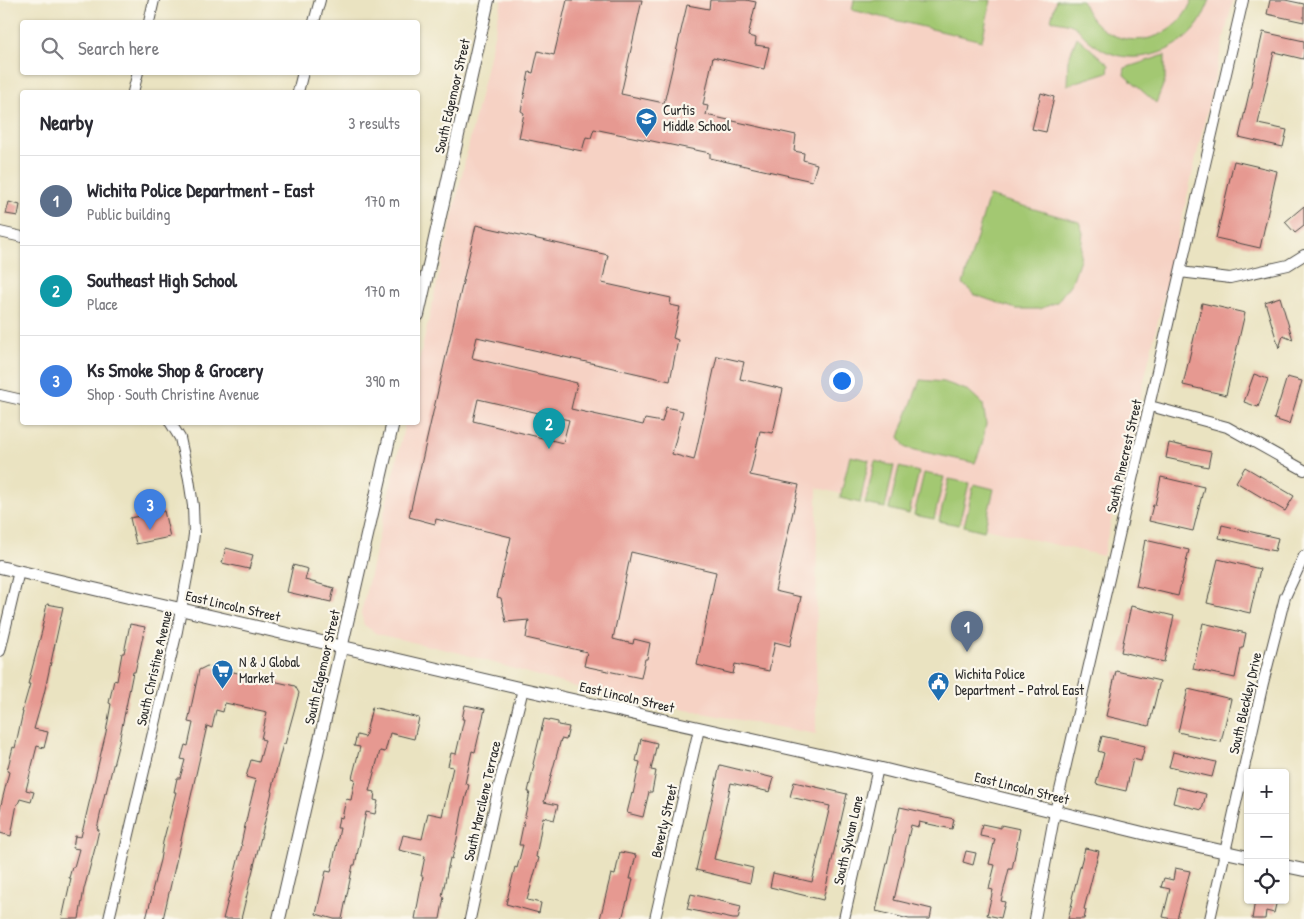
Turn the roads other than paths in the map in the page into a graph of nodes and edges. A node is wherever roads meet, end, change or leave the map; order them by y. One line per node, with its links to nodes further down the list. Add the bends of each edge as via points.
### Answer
1 (154, 0): 5 (street)
2 (320, 0): 6 (street)
3 (488, 0): 15 (street, South Edgemoor Street)
4 (1243, 0): 14 (street, South Pinecrest Street)
5 (149, 20)
6 (315, 20)
7 (137, 75): 9 (street)
8 (302, 75): 10 (street)
9 (134, 90)
10 (298, 90)
11 (0, 232): 12 (street)
12 (20, 237)
13 (1304, 255): 14 (street, via 1288,265 1230,278)
14 (1180, 272): 19 (street, South Pinecrest Street)
15 (422, 275): 16 (street, South Edgemoor Street)
16 (420, 295)
17 (0, 396): 18 (street)
18 (20, 400)
19 (1150, 406): 22 (street, via 1227,427); 32 (street, South Pinecrest Street)
20 (172, 425): 26 (street, South Christine Avenue, via 180,438 193,506 194,534)
21 (392, 425): 27 (street, South Edgemoor Street)
22 (1304, 470)
23 (1304, 556): 33 (street, South Bleckley Drive, via 1285,597)
24 (0, 566): 25 (street, East Lincoln Street)
25 (19, 571): 26 (street, East Lincoln Street); 28 (street)
26 (182, 609): 27 (street, East Lincoln Street); 37 (street, South Christine Avenue)
27 (342, 647): 29 (street, East Lincoln Street); 38 (street, South Edgemoor Street)
28 (0, 651)
29 (523, 689): 30 (street, East Lincoln Street); 39 (street, South Marcilene Terrace)
30 (700, 729): 31 (street, East Lincoln Street); 40 (street, Beverly Street)
31 (878, 768): 32 (street, East Lincoln Street); 41 (street, South Sylvan Lane)
32 (1055, 812): 33 (street, East Lincoln Street); 42 (street, South Pinecrest Street)
33 (1224, 852): 34 (street, East Lincoln Street); 43 (street, South Bleckley Drive)
34 (1244, 856)
35 (1289, 867): 36 (street)
36 (1304, 870)
37 (109, 919)
38 (279, 919)
39 (470, 919)
40 (655, 919)
41 (844, 919)
42 (1035, 919)
43 (1210, 919)

